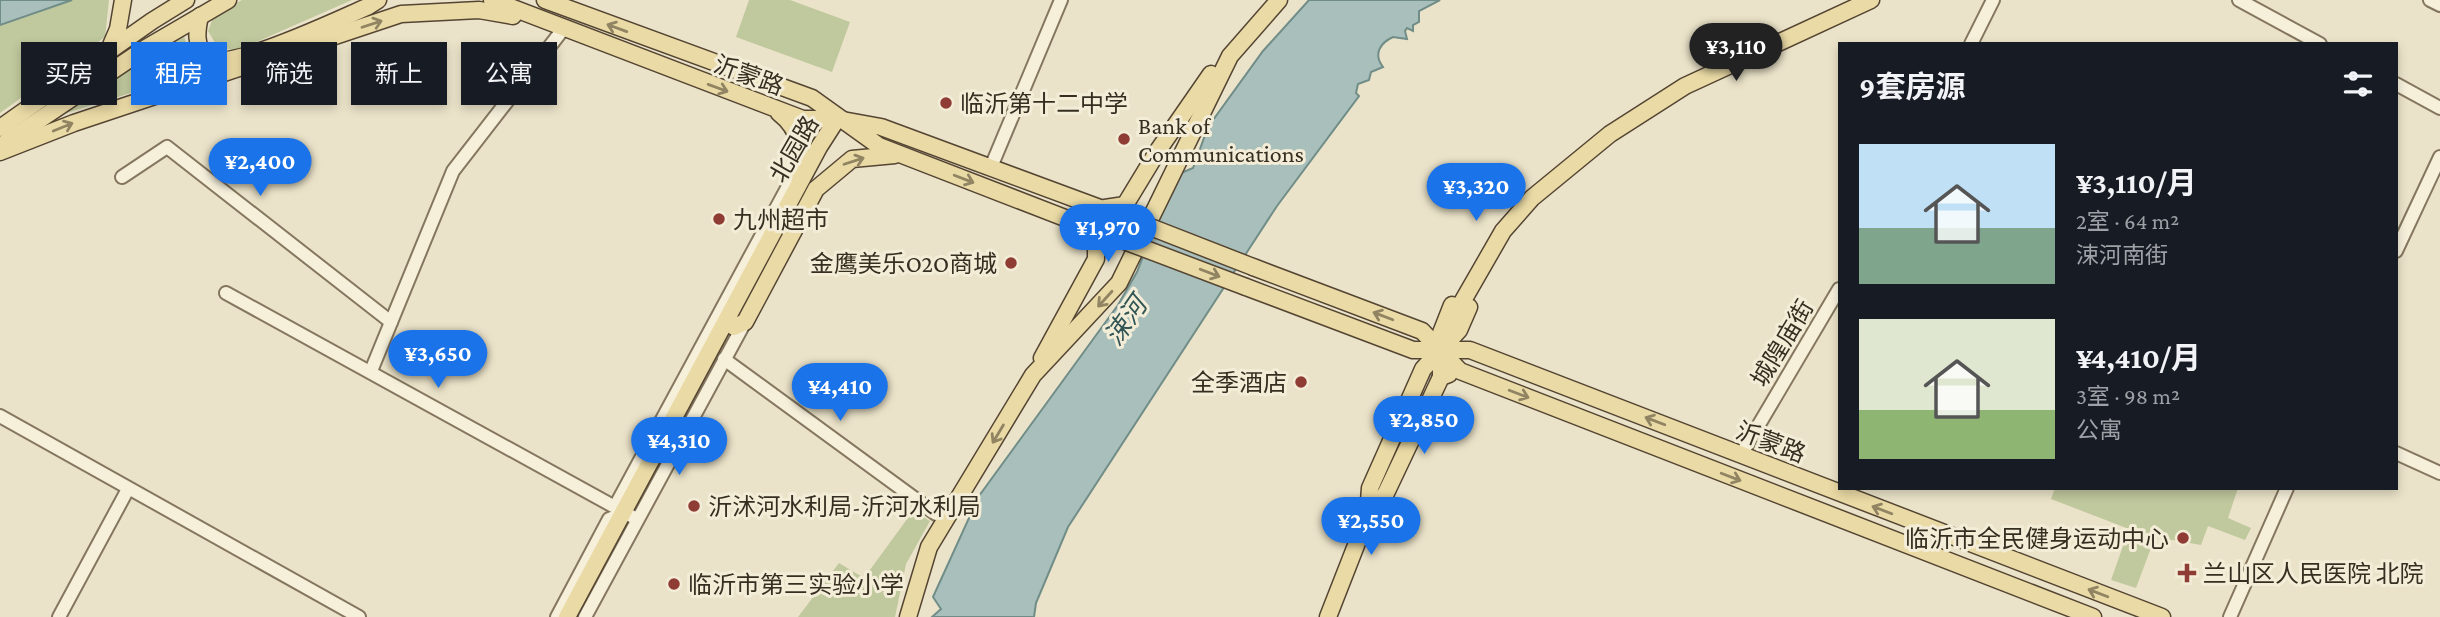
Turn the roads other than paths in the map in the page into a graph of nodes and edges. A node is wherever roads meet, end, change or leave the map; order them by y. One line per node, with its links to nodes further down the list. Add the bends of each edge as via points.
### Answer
1 (186, 0): 22 (main road)
2 (228, 0): 16 (main road)
3 (378, 0): 16 (main road, via 240,58 206,56 198,43)
4 (492, 0): 17 (main road, 沂蒙路)
5 (545, 0): 15 (main road, 沂蒙路)
6 (555, 0): 15 (main road)
7 (1060, 0): 36 (street)
8 (1279, 0): 23 (main road)
9 (1871, 0): 48 (main road, via 1685,86 1590,150 1532,198 1503,230 1481,263)
10 (1993, 0): 20 (street)
11 (2239, 0): 21 (street)
12 (2430, 0): 13 (street)
13 (2440, 5)
14 (122, 7): 19 (main road)
15 (572, 11): 28 (main road, 沂蒙路, one-way to 15, via 813,98)
16 (200, 16): 30 (main road)
17 (544, 20): 18 (main road, 沂蒙路); 31 (main road, one-way to 17, via 401,14 479,10)
18 (564, 28): 26 (main road, 沂蒙路, one-way to 26); 46 (street, via 453,171)
19 (111, 42)
20 (1972, 42)
21 (2316, 42)
22 (117, 45)
23 (1230, 56): 32 (main road); 39 (main road, via 1216,68 1125,205)
24 (2398, 85): 27 (street)
25 (32, 105): 29 (main road)
26 (772, 108): 28 (main road, 沂蒙路, via 803,119); 35 (main road, via 796,132)
27 (2440, 108)
28 (837, 119): 33 (main road, 沂蒙路); 36 (main road, 沂蒙路, via 881,127); 38 (main road, 北园路); 47 (main road, 北园路, via 827,151)
29 (0, 128)
30 (0, 146)
31 (0, 152)
32 (1181, 152): 40 (main road, via 1178,136 1172,135 1133,200); 49 (main road, one-way to 49, via 1119,283)
33 (901, 155): 41 (main road, 沂蒙路, one-way to 41); 47 (main road, one-way to 33, via 816,189 852,159)
34 (2440, 157): 43 (street)
35 (801, 163): 38 (main road); 65 (street, via 618,501)
36 (991, 167): 39 (main road, 沂蒙路)
37 (122, 177): 46 (street, via 167,147)
38 (798, 185): 65 (main road, 北园路)
39 (1097, 207): 40 (main road, 沂蒙路)
40 (1135, 222): 50 (main road, 沂蒙路, one-way to 40, bridge)
41 (1085, 225): 42 (main road, 沂蒙路); 56 (main road, via 1096,236 1096,259)
42 (1127, 242): 49 (main road, via 1106,246 1067,318 1070,328); 51 (main road, 沂蒙路, one-way to 51, bridge, via 1413,350)
43 (2398, 247)
44 (1838, 291): 60 (street, 城隍庙街)
45 (226, 293): 54 (street)
46 (391, 322): 54 (street)
47 (739, 324): 53 (street); 65 (main road, 北园路)
48 (1452, 324): 50 (main road); 51 (main road); 52 (main road)
49 (1079, 328): 56 (main road)
50 (1422, 331): 51 (main road, 沂蒙路)
51 (1440, 350): 52 (main road, 沂蒙路); 55 (main road, 沂蒙路); 57 (main road); 66 (main road, via 1423,369 1370,488)
52 (1470, 351): 60 (main road, 沂蒙路, one-way to 52)
53 (724, 359): 64 (street); 72 (street)
54 (371, 371): 65 (street)
55 (1460, 371): 57 (main road); 75 (main road, 沂蒙路, one-way to 75)
56 (1033, 375): 73 (main road, one-way to 73, via 929,547)
57 (1434, 379): 66 (main road); 66 (main road, via 1386,493)
58 (0, 416): 62 (street)
59 (2398, 454): 61 (street)
60 (1741, 455): 76 (main road, 沂蒙路, one-way to 60)
61 (2440, 473)
62 (128, 489): 67 (street); 68 (street)
63 (2286, 490): 77 (street)
64 (936, 514)
65 (628, 515): 69 (street, via 608,519); 70 (main road, 北园路); 71 (main road, 北园路)
66 (1368, 515): 74 (main road)
67 (59, 617)
68 (359, 617)
69 (557, 617)
70 (567, 617)
71 (578, 617)
72 (585, 617)
73 (908, 617)
74 (1328, 617)
75 (2093, 617)
76 (2162, 617)
77 (2230, 617)

